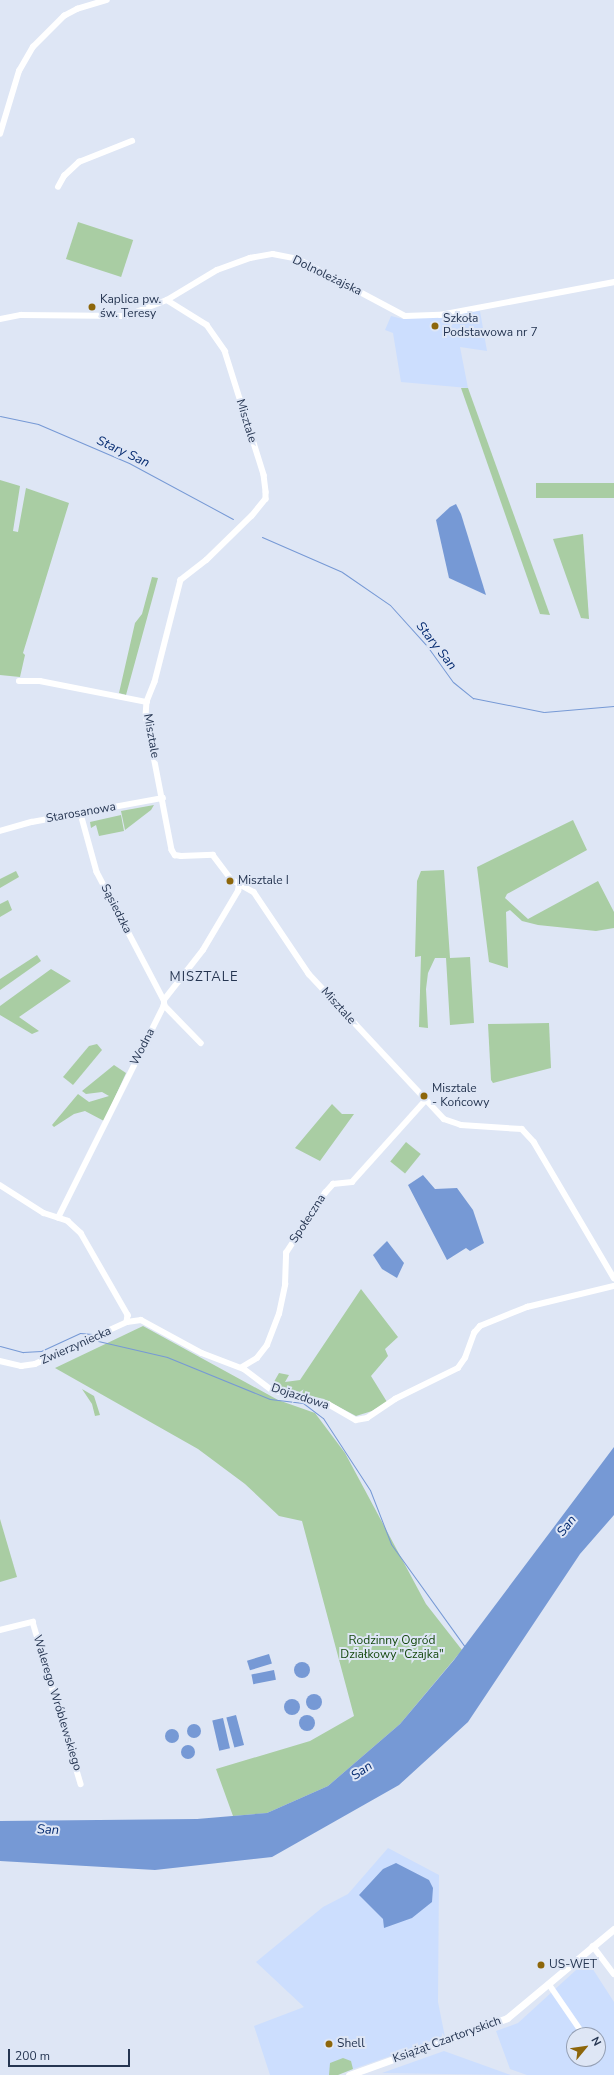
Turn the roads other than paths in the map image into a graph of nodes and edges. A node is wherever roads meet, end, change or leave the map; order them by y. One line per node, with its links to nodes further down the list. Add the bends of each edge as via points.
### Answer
1 (107, 0): 2 (street, via 76,9 64,16 32,47 19,71)
2 (0, 134)
3 (132, 141): 4 (street, via 79,162 64,176)
4 (58, 187)
5 (613, 282): 6 (street, Dolnoleżajska, via 440,315 405,316 298,259 273,254 250,258 217,270)
6 (167, 300): 7 (street, Dolnoleżajska, via 126,316 21,316); 9 (street, Misztale, via 207,325 225,351 266,486 266,499 245,524 207,560 181,580 155,682)
7 (0, 319)
8 (19, 681): 9 (street, via 40,681)
9 (146, 702): 10 (street, Misztale, via 146,715)
10 (162, 798): 11 (street, Starosanowa); 13 (street, Misztale, via 175,855 214,855 232,880)
11 (81, 814): 12 (street, Starosanowa, via 32,822); 14 (street, Sąsiedzka, via 97,872)
12 (0, 831)
13 (239, 884): 14 (street, Wodna, via 238,891 203,950); 16 (street, Misztale, via 254,892 309,974)
14 (164, 1003): 15 (street, Sąsiedzka); 18 (street, Wodna)
15 (201, 1043)
16 (425, 1101): 19 (street, Misztale, via 444,1119 461,1125 522,1129 534,1142); 25 (street, Społeczna, via 352,1182 333,1184 324,1193 286,1253 281,1307 267,1345 257,1358)
17 (0, 1185): 18 (street, via 44,1213)
18 (58, 1218): 21 (street, via 68,1221 81,1234)
19 (614, 1278)
20 (614, 1286): 25 (street, Dojazdowa, via 527,1307 480,1326 474,1333 465,1358 458,1368 360,1420 353,1419 328,1404 272,1390)
21 (128, 1315): 22 (street, Dojazdowa); 23 (street)
22 (141, 1320): 23 (street); 25 (street, Dojazdowa, via 202,1353)
23 (127, 1322): 24 (street, Zwierzyniecka, via 35,1364 21,1366)
24 (0, 1360)
25 (242, 1368)
26 (0, 1630): 27 (street, Walerego Wróblewskiego, via 33,1622)
27 (81, 1784)
28 (614, 1929): 29 (main road, Książąt Czartoryskich)
29 (593, 1946): 30 (street); 31 (main road, Książąt Czartoryskich)
30 (614, 1974)
31 (549, 1984): 32 (street); 33 (main road, Książąt Czartoryskich, via 514,2013 497,2023)
32 (579, 2027)
33 (349, 2075)

